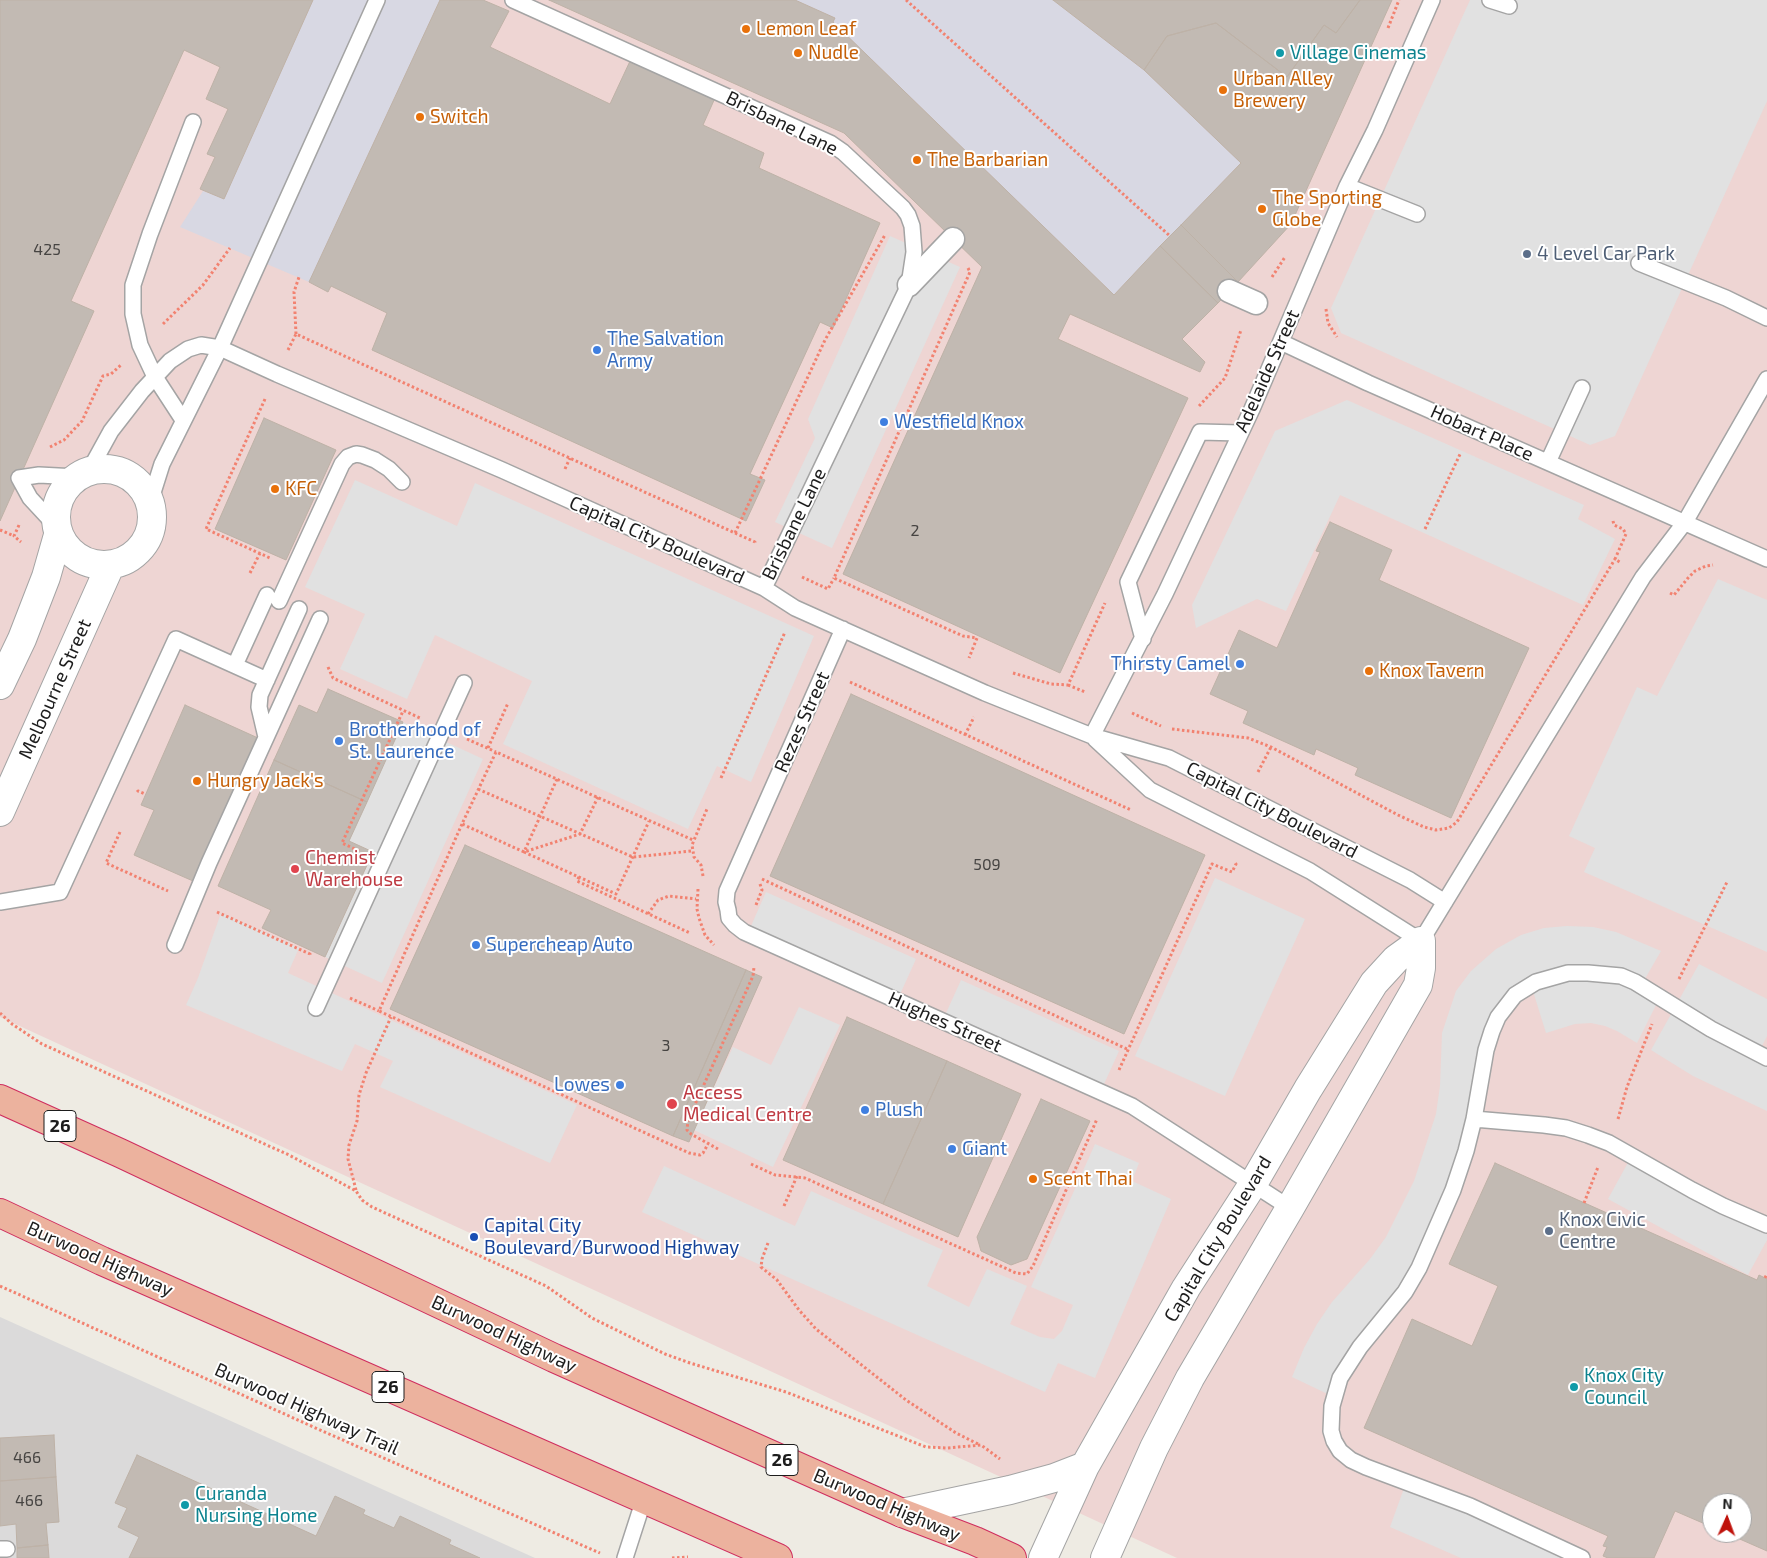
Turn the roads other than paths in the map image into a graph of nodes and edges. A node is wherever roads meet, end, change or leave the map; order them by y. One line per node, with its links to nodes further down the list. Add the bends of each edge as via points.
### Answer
1 (377, 0): 16 (lane)
2 (513, 0): 11 (lane, Brisbane Lane, via 830,143 843,152 908,215 914,252)
3 (1432, 0): 7 (lane, Adelaide Street)
4 (1490, 0): 5 (lane)
5 (1509, 6)
6 (193, 122): 17 (lane, via 133,285 133,314 140,345)
7 (1347, 186): 8 (lane); 15 (lane, Adelaide Street)
8 (1417, 214)
9 (952, 239): 11 (street)
10 (1639, 263): 14 (lane)
11 (909, 285): 30 (lane, Brisbane Lane)
12 (1229, 291): 13 (street)
13 (1256, 303)
14 (1767, 318)
15 (1281, 342): 21 (lane, Adelaide Street); 22 (lane, Hobart Place)
16 (220, 348): 17 (lane, via 202,345 188,349); 20 (lane); 30 (lane, Capital City Boulevard)
17 (155, 377): 20 (lane); 23 (lane, via 111,430)
18 (1767, 379): 26 (lane)
19 (1582, 388): 22 (lane)
20 (183, 420): 25 (lane, via 162,464)
21 (1240, 433): 34 (lane, Adelaide Street); 34 (lane, via 1200,432 1128,582)
22 (1548, 462): 26 (lane, Hobart Place)
23 (83, 474): 25 (street, via 104,469 119,471 133,478 144,489); 27 (street, via 66,486 59,498 55,511); 27 (lane, via 19,478 30,498)
24 (402, 482): 35 (lane, via 375,460 356,454 348,457 294,569 273,598)
25 (150, 502): 29 (street, via 152,523 146,542 124,562)
26 (1685, 522): 28 (lane, Hobart Place); 44 (lane, via 1643,576)
27 (57, 530): 29 (street, via 65,546 79,559 97,566); 38 (street, via 46,577)
28 (1767, 559)
29 (110, 566): 41 (street, Melbourne Street)
30 (764, 588): 33 (lane, Capital City Boulevard, via 796,608)
31 (299, 609): 36 (lane)
32 (320, 619): 40 (lane)
33 (843, 629): 39 (lane, Capital City Boulevard, via 985,693); 42 (lane, Rezes Street)
34 (1143, 639): 39 (lane, Adelaide Street)
35 (235, 665): 36 (lane); 43 (lane, via 176,639 60,892)
36 (266, 680): 40 (lane, via 259,707)
37 (464, 683): 47 (lane)
38 (0, 685)
39 (1092, 736): 44 (lane, Capital City Boulevard, via 1168,758 1410,880); 45 (lane, Capital City Boulevard, via 1150,790 1310,871)
40 (266, 737): 46 (lane)
41 (0, 812)
42 (760, 816): 51 (lane, Hughes Street, via 727,891 729,918 735,925 753,936 1108,1094 1155,1119)
43 (0, 902)
44 (1445, 902): 45 (lane)
45 (1422, 941): 51 (street, Capital City Boulevard, via 1396,959 1374,982); 52 (street, via 1418,985)
46 (175, 945)
47 (316, 1008)
48 (1767, 1058): 50 (lane, via 1621,976 1568,973 1524,989 1515,995 1498,1018 1486,1050)
49 (0, 1099): 57 (highway, Burwood Highway / 26, via 120,1152 554,1358)
50 (1474, 1119): 54 (lane, via 1544,1125 1588,1134 1700,1194); 63 (lane, via 1453,1190 1419,1268 1405,1292 1360,1347 1340,1378 1332,1406 1331,1431 1340,1451 1351,1460 1478,1510)
51 (1253, 1184): 52 (lane, Hughes Street); 55 (street, Capital City Boulevard, via 1186,1288)
52 (1290, 1208): 62 (street, via 1190,1378 1154,1448)
53 (0, 1213): 56 (highway, Burwood Highway / 26)
54 (1767, 1225)
55 (1085, 1466): 57 (street, via 1010,1490); 61 (street, Capital City Boulevard)
56 (644, 1499): 58 (lane); 59 (highway, Burwood Highway / 26)
57 (902, 1513): 60 (highway, Burwood Highway / 26)
58 (625, 1558)
59 (778, 1558)
60 (1012, 1558)
61 (1043, 1558)
62 (1105, 1558)
63 (1582, 1558)

